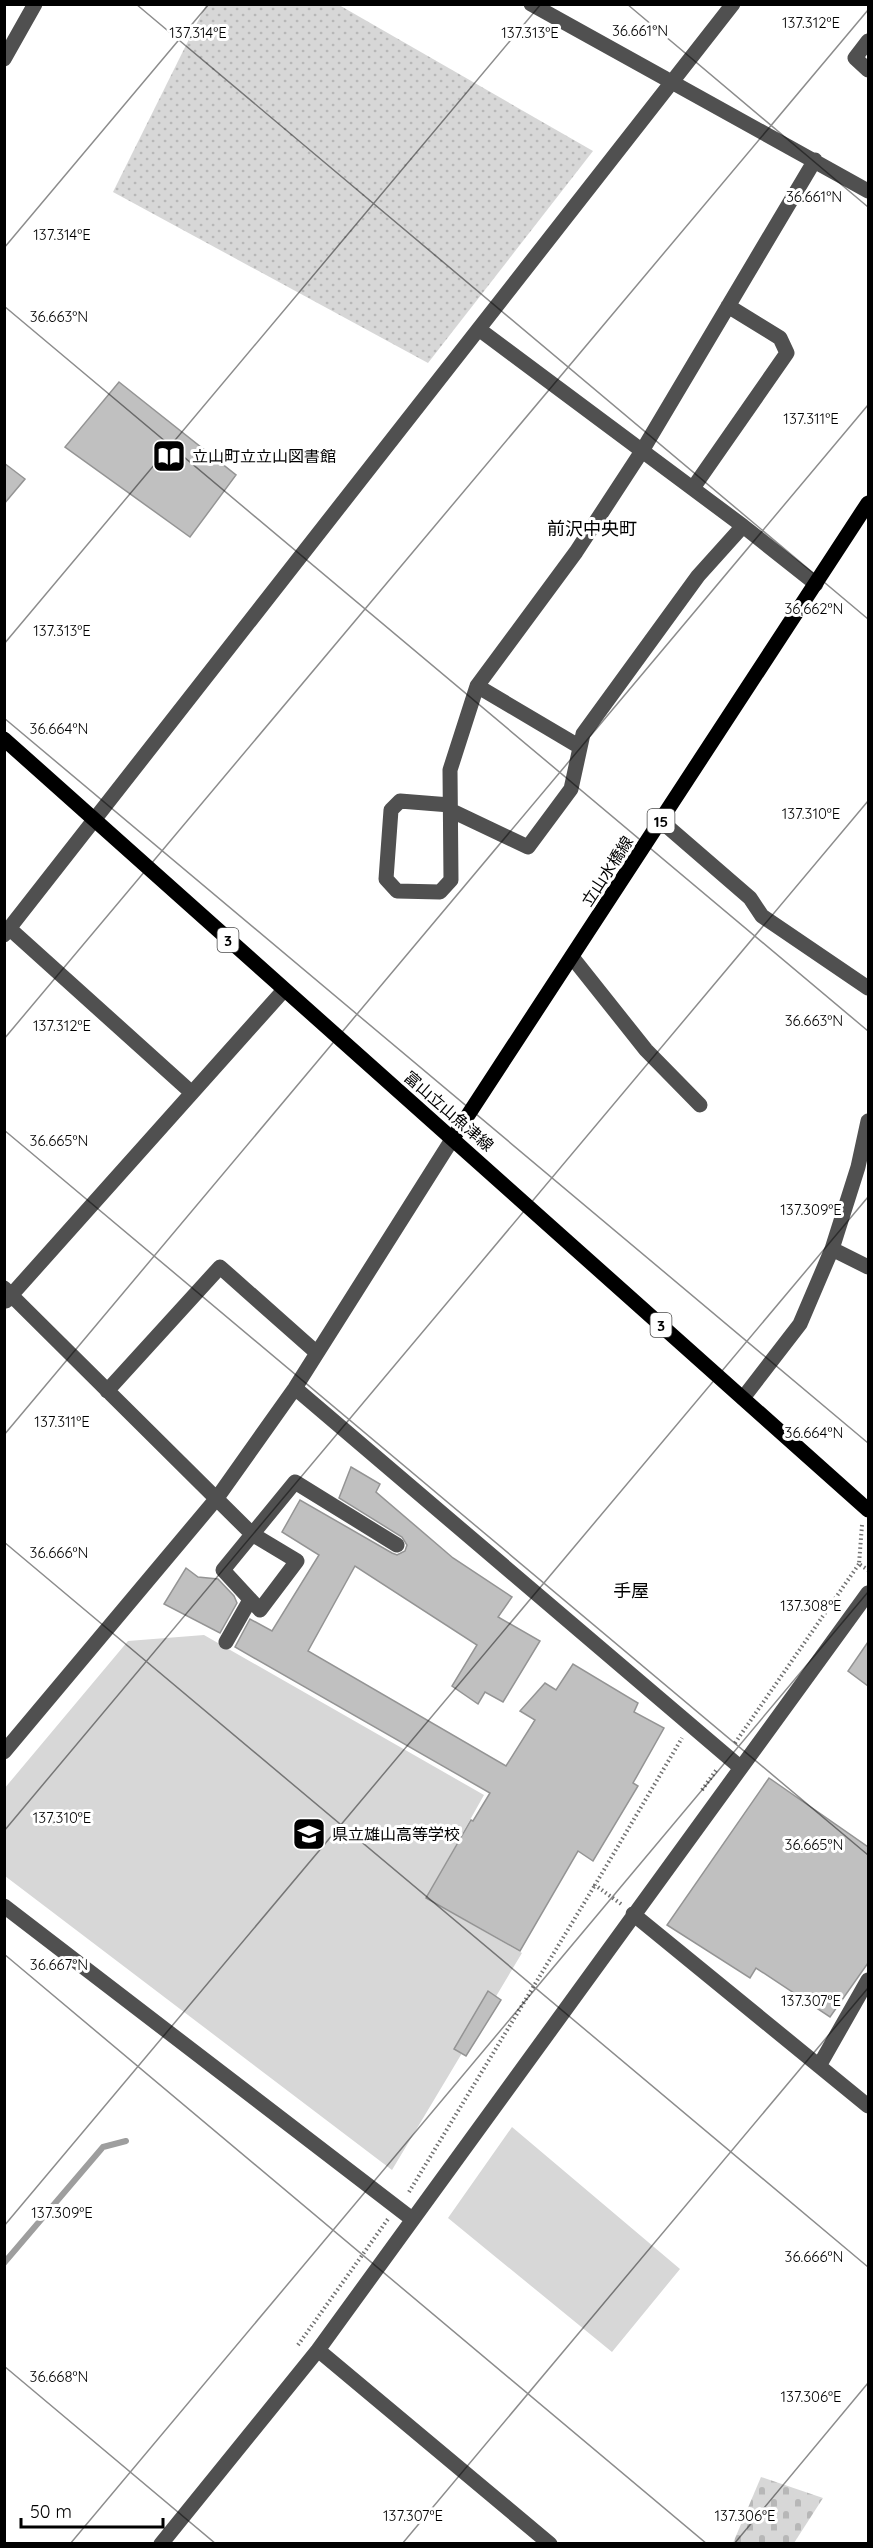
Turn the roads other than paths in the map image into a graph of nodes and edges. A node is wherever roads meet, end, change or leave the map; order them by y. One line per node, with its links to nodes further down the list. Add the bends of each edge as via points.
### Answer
1 (35, 4): 5 (street)
2 (531, 4): 7 (street)
3 (733, 4): 7 (street)
4 (868, 41): 6 (street, via 855,58)
5 (4, 59)
6 (868, 70)
7 (672, 82): 8 (street); 11 (street)
8 (815, 160): 9 (street); 10 (street)
9 (868, 191)
10 (728, 306): 12 (street); 13 (street, via 780,338 787,353)
11 (480, 330): 12 (street); 22 (street)
12 (642, 451): 13 (street); 17 (street, via 576,552)
13 (693, 488): 15 (street)
14 (868, 503): 16 (main road, 立山水橋線 / 15)
15 (744, 526): 16 (street); 19 (street, via 698,576 583,734)
16 (816, 584): 21 (main road, 立山水橋線 / 15)
17 (477, 686): 19 (street); 20 (street, via 450,770)
18 (4, 739): 22 (main road, 富山立山魚津線 / 3)
19 (580, 747): 20 (street, via 571,789 528,847)
20 (450, 807): 20 (street, via 451,880 440,892 397,891 386,879 391,810 400,801)
21 (661, 821): 24 (main road, 立山水橋線 / 15); 25 (street, via 750,898 762,916)
22 (96, 822): 23 (street); 26 (main road, 富山立山魚津線 / 3)
23 (7, 932): 27 (street)
24 (572, 957): 28 (street, via 646,1050); 30 (main road, 立山水橋線 / 15)
25 (868, 988)
26 (284, 990): 27 (street); 30 (main road, 富山立山魚津線 / 3)
27 (192, 1093): 33 (street)
28 (700, 1105)
29 (868, 1121): 31 (street)
30 (453, 1138): 34 (street); 37 (main road, 富山立山魚津線 / 3)
31 (832, 1249): 32 (street); 37 (street, via 800,1324)
32 (868, 1267)
33 (7, 1295): 36 (street)
34 (317, 1353): 35 (street); 36 (street, via 220,1267)
35 (295, 1388): 38 (street); 46 (street)
36 (107, 1391): 38 (street)
37 (742, 1398): 39 (main road, 富山立山魚津線 / 3)
38 (217, 1498): 40 (street); 45 (street)
39 (866, 1516)
40 (252, 1534): 41 (street, via 296,1482); 43 (street, via 223,1570); 43 (street, via 297,1561 260,1610)
41 (397, 1545)
42 (868, 1593): 46 (street)
43 (250, 1600): 44 (street)
44 (226, 1642)
45 (4, 1752)
46 (741, 1768): 48 (street)
47 (4, 1906): 52 (street)
48 (633, 1914): 50 (street); 52 (street)
49 (868, 1980): 50 (street)
50 (819, 2066): 51 (street)
51 (868, 2106)
52 (412, 2219): 53 (street)
53 (318, 2350): 54 (street); 55 (street)
54 (162, 2544)
55 (550, 2544)

